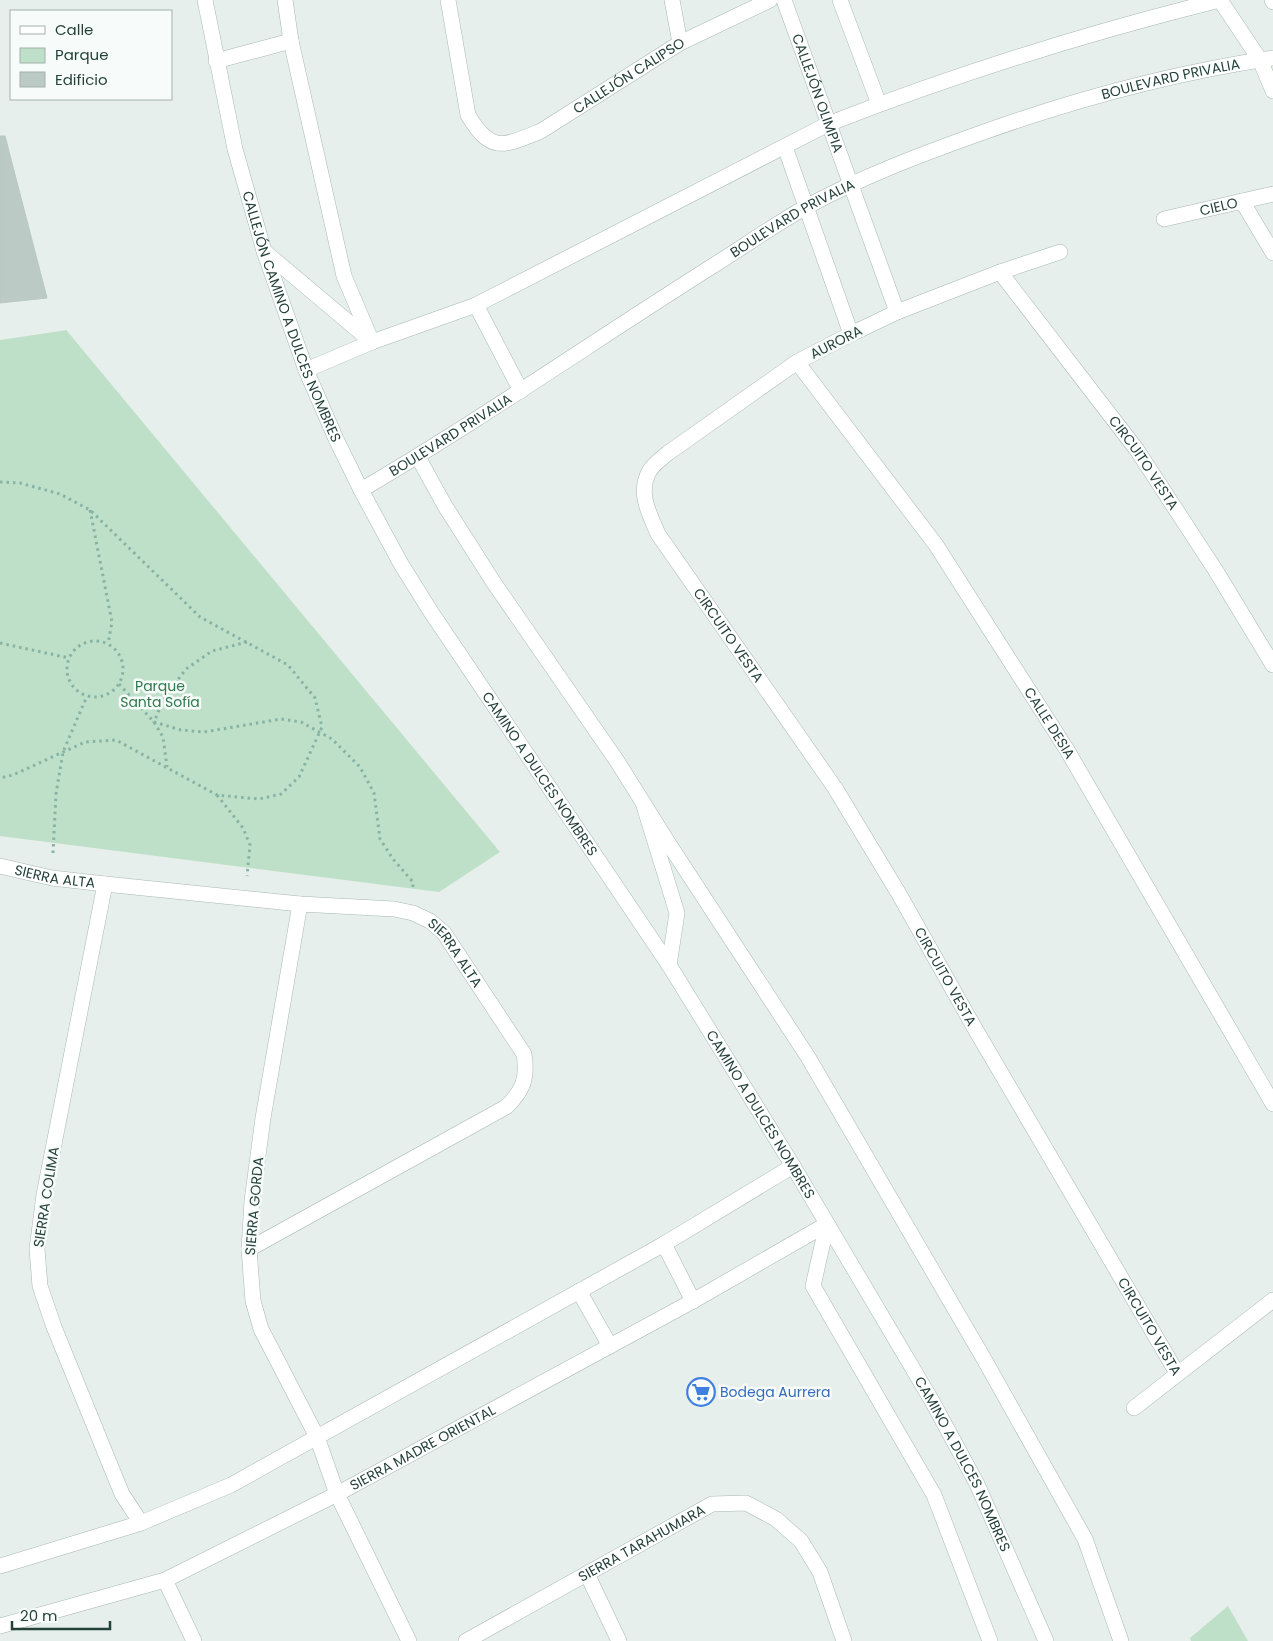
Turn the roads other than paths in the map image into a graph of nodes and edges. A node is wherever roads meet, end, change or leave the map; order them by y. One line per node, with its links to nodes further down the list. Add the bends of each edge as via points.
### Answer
1 (204, 0): 12 (street, CALLEJÓN CAMINO A DULCES NOMBRES)
2 (284, 0): 9 (street)
3 (448, 0): 10 (street, CALLEJÓN CALIPSO, via 468,115 486,140 500,144 518,141 541,130)
4 (672, 0): 10 (street)
5 (770, 0): 10 (street, CALLEJÓN CALIPSO)
6 (784, 0): 15 (street, CALLEJÓN OLIMPIA)
7 (840, 0): 14 (street)
8 (1220, 0): 11 (street); 14 (street, via 1016,57)
9 (292, 40): 12 (street); 29 (street, via 344,276)
10 (680, 43)
11 (1267, 59): 13 (street); 17 (street, BOULEVARD PRIVALIA, via 1105,93 1031,115 932,150)
12 (216, 61): 22 (street, CALLEJÓN CAMINO A DULCES NOMBRES, via 235,150)
13 (1273, 91)
14 (879, 104): 15 (street)
15 (828, 124): 16 (street); 17 (street, CALLEJÓN OLIMPIA)
16 (785, 147): 20 (street); 26 (street)
17 (851, 186): 20 (street, BOULEVARD PRIVALIA); 27 (street)
18 (1273, 194): 19 (street, CIELO)
19 (1242, 201): 21 (street, CIELO); 24 (street)
20 (806, 207): 28 (street); 32 (street, BOULEVARD PRIVALIA)
21 (1164, 219)
22 (264, 251): 29 (street); 31 (street, CALLEJÓN CAMINO A DULCES NOMBRES)
23 (1060, 252): 25 (street, AURORA)
24 (1273, 253)
25 (1000, 272): 27 (street, AURORA); 37 (street, CIRCUITO VESTA, via 1136,450)
26 (476, 305): 29 (street); 32 (street)
27 (897, 312): 28 (street, AURORA)
28 (851, 334): 30 (street, AURORA)
29 (372, 342): 31 (street)
30 (797, 362): 34 (street, AURORA, via 668,453 651,469); 43 (street, CALLE DESIA, via 936,545 1067,750)
31 (306, 370): 35 (street, CALLEJÓN CAMINO A DULCES NOMBRES)
32 (520, 391): 33 (street, BOULEVARD PRIVALIA)
33 (418, 457): 35 (street, BOULEVARD PRIVALIA); 38 (street, via 494,583 617,761)
34 (645, 484): 52 (street, CIRCUITO VESTA, via 645,504 658,534 835,788)
35 (361, 490): 36 (street, CALLEJÓN CAMINO A DULCES NOMBRES)
36 (431, 612): 42 (street, CAMINO A DULCES NOMBRES)
37 (1273, 665)
38 (644, 806): 42 (street, via 677,914); 68 (street, via 808,1057 984,1359 1085,1539)
39 (0, 866): 40 (street, SIERRA ALTA, via 52,878)
40 (105, 884): 41 (street, SIERRA ALTA); 56 (street, SIERRA COLIMA, via 44,1195 37,1250 40,1286 54,1327 122,1494)
41 (300, 904): 47 (street, SIERRA GORDA, via 263,1118); 47 (street, SIERRA ALTA, via 394,909 414,913 430,921 444,933 524,1054 526,1067 523,1086 506,1107)
42 (669, 965): 44 (street, CAMINO A DULCES NOMBRES)
43 (1273, 1104)
44 (793, 1166): 45 (street, CAMINO A DULCES NOMBRES); 46 (street)
45 (827, 1224): 50 (street, SIERRA MADRE ORIENTAL); 66 (street, via 813,1286 934,1495); 67 (street, CAMINO A DULCES NOMBRES, via 977,1484)
46 (664, 1244): 48 (street); 50 (street)
47 (249, 1249): 54 (street, SIERRA GORDA, via 253,1301 261,1329)
48 (579, 1291): 51 (street); 54 (street)
49 (1273, 1300): 52 (street, CIRCUITO VESTA)
50 (693, 1301): 51 (street, SIERRA MADRE ORIENTAL)
51 (610, 1346): 55 (street, SIERRA MADRE ORIENTAL)
52 (1177, 1373): 53 (street)
53 (1134, 1408)
54 (317, 1437): 55 (street, SIERRA GORDA); 56 (street, via 231,1485)
55 (336, 1494): 59 (street, SIERRA MADRE ORIENTAL); 62 (street, SIERRA GORDA)
56 (141, 1523): 57 (street)
57 (0, 1566)
58 (587, 1574): 63 (street, SIERRA TARAHUMARA); 64 (street); 65 (street, SIERRA TARAHUMARA, via 712,1504 746,1503 776,1519 802,1540 820,1572)
59 (164, 1580): 60 (street, SIERRA MADRE ORIENTAL); 61 (street)
60 (0, 1626)
61 (194, 1641)
62 (410, 1641)
63 (466, 1641)
64 (619, 1641)
65 (844, 1641)
66 (990, 1641)
67 (1046, 1641)
68 (1121, 1641)

